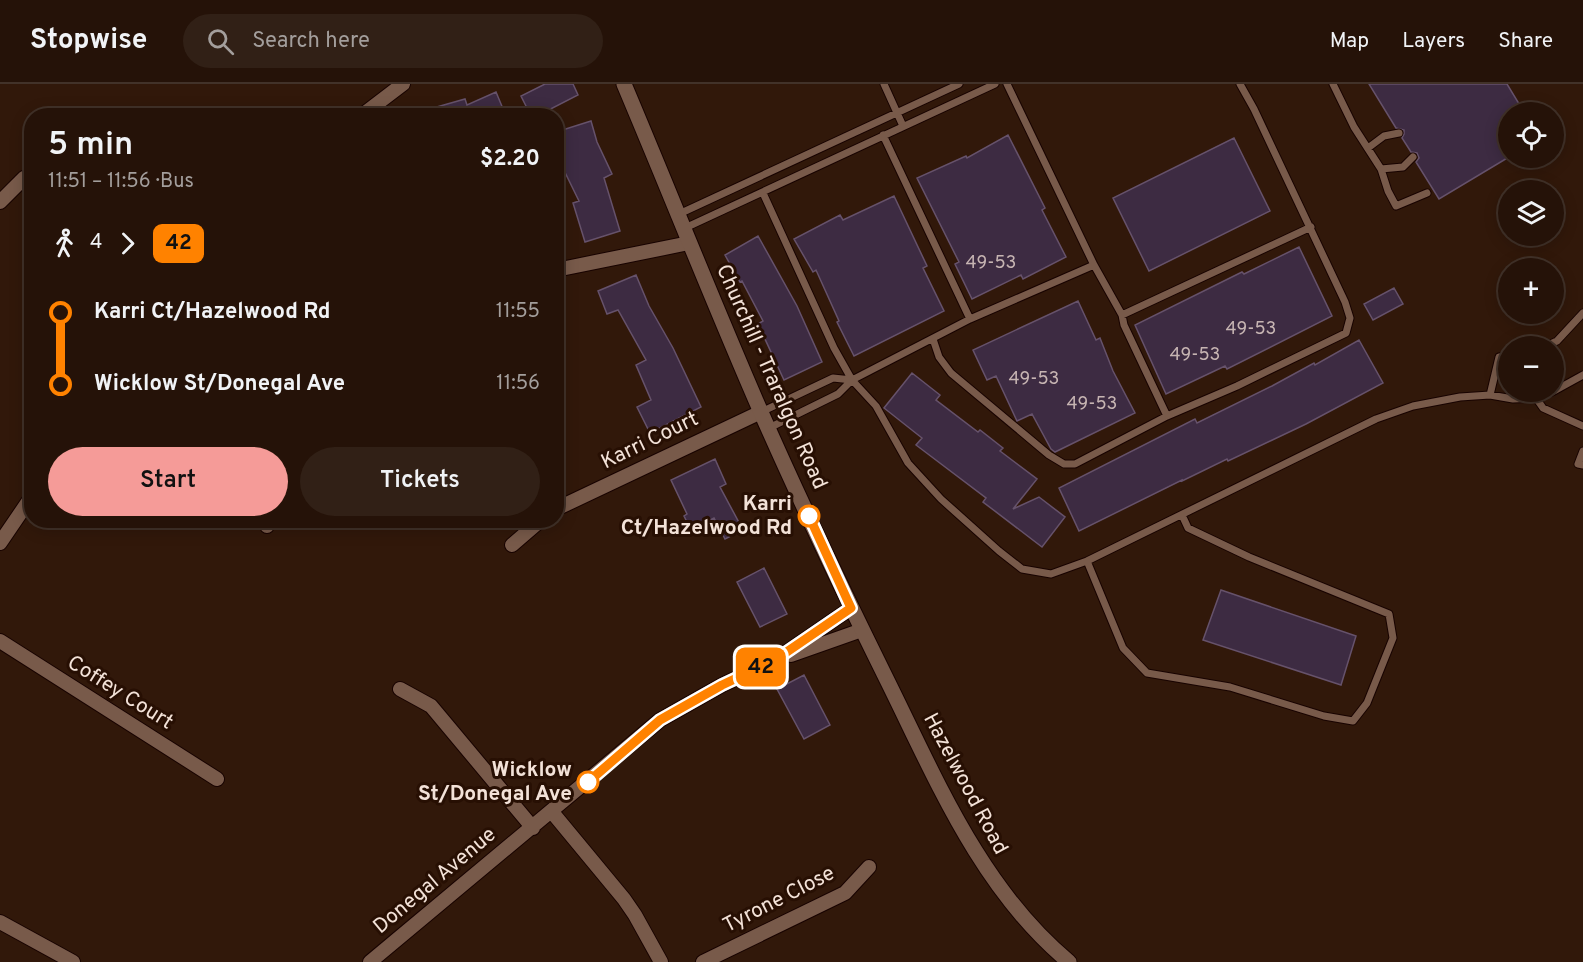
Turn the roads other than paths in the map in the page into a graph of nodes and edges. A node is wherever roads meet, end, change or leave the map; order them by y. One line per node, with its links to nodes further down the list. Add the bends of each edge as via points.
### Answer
1 (402, 84): 10 (street)
2 (624, 84): 25 (main road)
3 (884, 84): 11 (lane)
4 (959, 84): 9 (lane)
5 (995, 84): 12 (lane)
6 (1007, 84): 26 (lane)
7 (1240, 84): 24 (lane)
8 (1333, 84): 17 (lane)
9 (914, 106): 11 (lane); 12 (lane)
10 (371, 108)
11 (898, 113): 13 (lane); 14 (lane)
12 (919, 119): 14 (lane)
13 (869, 126): 16 (lane); 25 (lane)
14 (903, 126): 16 (lane)
15 (1399, 133): 17 (lane, via 1383,136)
16 (880, 137): 21 (lane); 30 (lane)
17 (1368, 148): 19 (lane)
18 (1413, 157): 19 (lane, via 1403,167)
19 (1381, 169): 22 (lane, via 1396,206)
20 (24, 178): 23 (street)
21 (763, 193): 25 (lane); 35 (lane)
22 (1427, 193)
23 (0, 202)
24 (1311, 227): 29 (lane); 41 (lane, via 1348,310 1346,333)
25 (684, 228): 27 (street); 40 (main road, Churchill - Traralgon Road)
26 (1094, 265): 29 (lane); 30 (lane)
27 (564, 267)
28 (1583, 313): 31 (lane)
29 (1122, 315): 41 (lane)
30 (970, 319): 32 (lane)
31 (1561, 336)
32 (933, 339): 35 (lane); 41 (lane, via 939,357 951,373 1064,464 1075,464)
33 (1498, 362): 37 (lane)
34 (1583, 375): 36 (lane)
35 (852, 380): 40 (lane, via 833,378); 43 (lane, via 838,394); 52 (lane, via 876,406 908,463 999,551 1023,568 1051,574)
36 (1564, 385)
37 (1491, 395): 38 (lane); 48 (lane, via 1413,406 1376,419)
38 (1498, 396)
39 (1539, 402): 42 (lane, via 1543,408)
40 (761, 412): 43 (main road, Churchill - Traralgon Road); 46 (street, Karri Court)
41 (1167, 416)
42 (1583, 426)
43 (769, 428): 53 (main road, Churchill - Traralgon Road)
44 (1583, 450): 45 (lane, via 1578,464)
45 (1583, 465)
46 (564, 505)
47 (24, 508): 50 (street)
48 (1182, 515): 52 (lane); 52 (lane, via 1188,528 1198,533 1389,614 1393,638 1367,703 1353,721 1230,687 1147,673 1123,648)
49 (532, 528): 51 (street)
50 (0, 543)
51 (512, 545)
52 (1087, 561)
53 (851, 608): 54 (main road, Hazelwood Road); 56 (street, Donegal Avenue)
54 (862, 630): 56 (street); 67 (main road, Hazelwood Road, via 975,853 1004,896)
55 (0, 641): 58 (street, Coffey Court)
56 (775, 660): 59 (street, Donegal Avenue, via 660,720)
57 (400, 689): 60 (street, via 431,706)
58 (217, 779)
59 (552, 812): 60 (street, Donegal Avenue); 65 (street, via 624,899)
60 (533, 828): 64 (street, Donegal Avenue)
61 (869, 867): 66 (street, Tyrone Close, via 845,893)
62 (0, 922): 63 (street)
63 (73, 962)
64 (371, 962)
65 (661, 962)
66 (703, 962)
67 (1069, 962)

